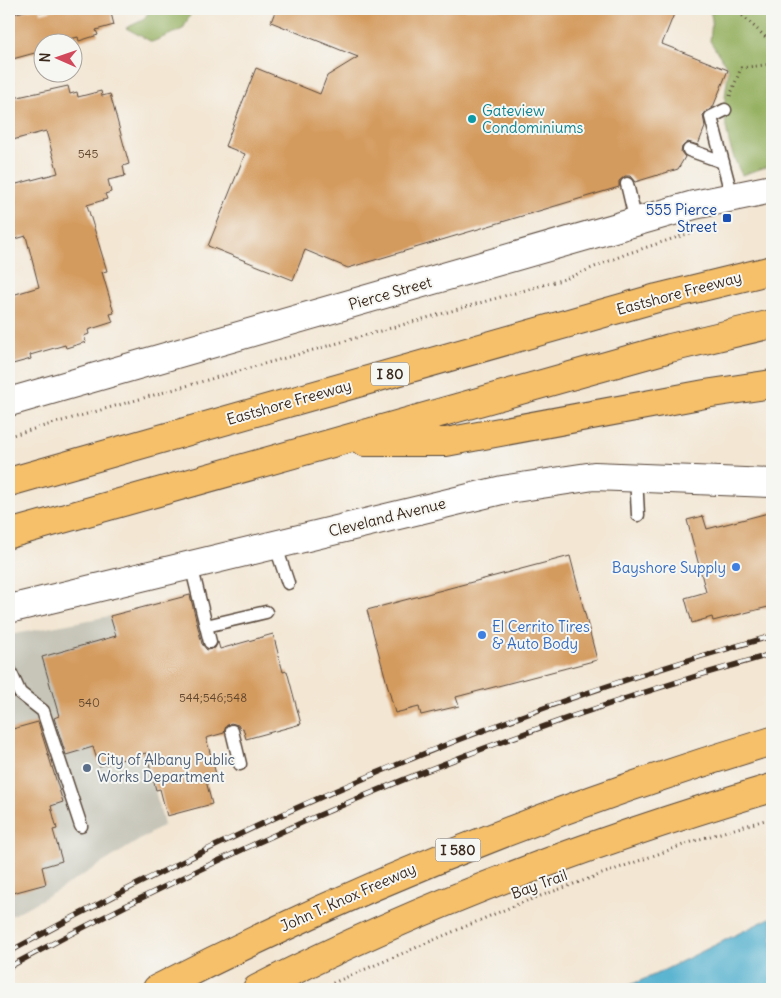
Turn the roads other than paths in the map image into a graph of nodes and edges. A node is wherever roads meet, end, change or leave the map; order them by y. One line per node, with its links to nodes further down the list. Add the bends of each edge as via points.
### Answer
1 (725, 110): 3 (lane, via 711,117)
2 (689, 150): 3 (lane)
3 (723, 162): 6 (lane)
4 (627, 184): 7 (lane)
5 (772, 189): 6 (street, Pierce Street)
6 (732, 197): 7 (street, Pierce Street)
7 (636, 222): 11 (street, Pierce Street)
8 (772, 270): 14 (highway, Eastshore Freeway / I 80, via 648,301)
9 (772, 324): 12 (highway, via 670,348)
10 (772, 384): 12 (highway, via 446,442)
11 (9, 402)
12 (330, 442): 17 (highway)
13 (636, 476): 15 (street, Cleveland Avenue); 16 (lane); 18 (street, Cleveland Avenue, via 594,476 502,490)
14 (9, 482)
15 (772, 482)
16 (638, 515)
17 (9, 534)
18 (275, 544): 19 (street, Cleveland Avenue); 20 (lane)
19 (191, 565): 21 (street, Cleveland Avenue); 23 (lane)
20 (288, 583)
21 (9, 609)
22 (266, 612): 23 (lane)
23 (206, 626): 24 (lane)
24 (210, 642)
25 (9, 669): 30 (lane, via 20,693 43,711)
26 (232, 731): 28 (lane)
27 (772, 741): 31 (highway, John T. Knox Freeway / I 580, via 621,789 455,851 314,912)
28 (240, 764)
29 (772, 788): 32 (highway, via 672,819 507,879 362,940)
30 (81, 826)
31 (157, 989)
32 (258, 989)

